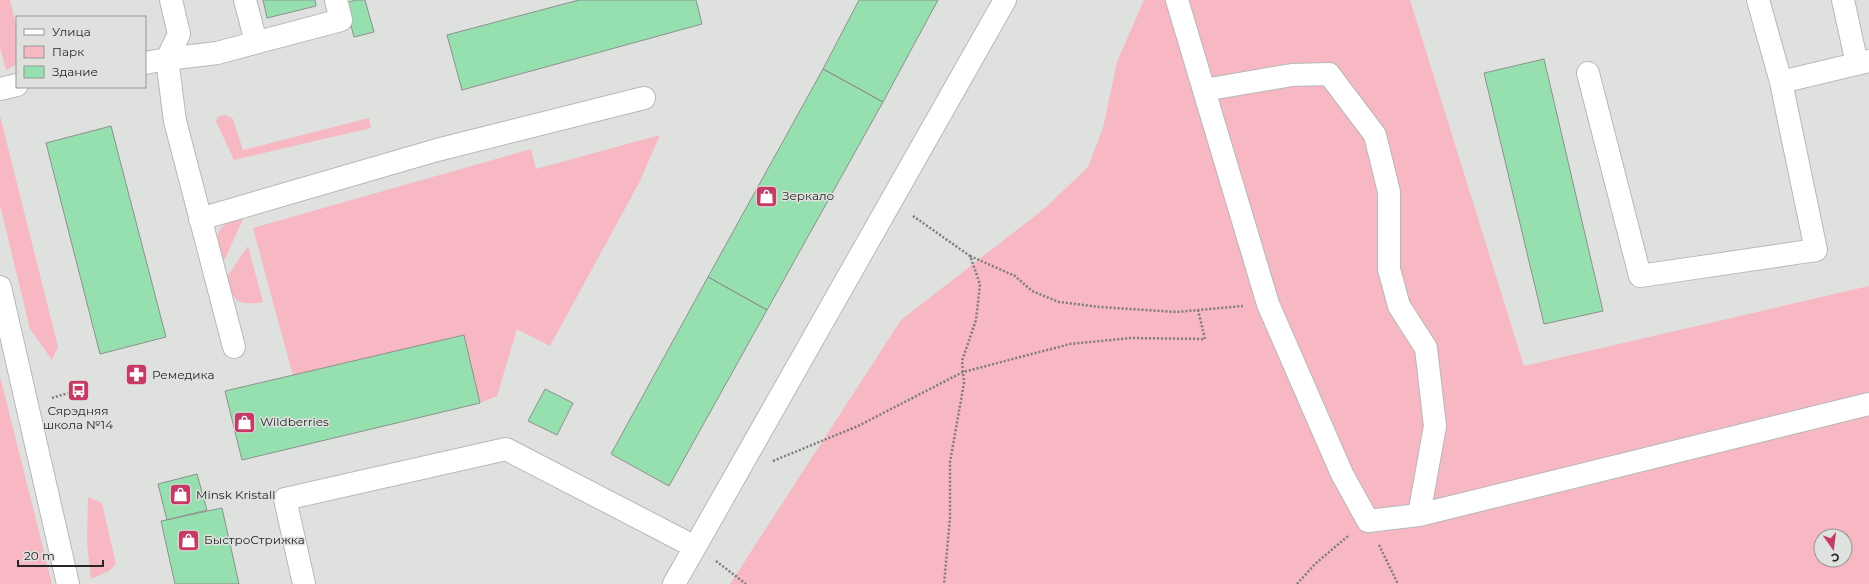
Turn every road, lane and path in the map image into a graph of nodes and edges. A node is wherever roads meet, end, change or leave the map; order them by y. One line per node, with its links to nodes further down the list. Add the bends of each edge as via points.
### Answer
1 (171, 0): 9 (street, via 180,34)
2 (245, 0): 8 (street)
3 (336, 0): 8 (street, via 341,20)
4 (1005, 0): 18 (street)
5 (1177, 0): 16 (street)
6 (1758, 0): 13 (street)
7 (1843, 0): 10 (street)
8 (256, 42): 9 (street, via 216,53)
9 (167, 60): 11 (street); 19 (street, via 175,121)
10 (1863, 62): 13 (street)
11 (146, 63)
12 (1588, 74): 13 (street, via 1640,276 1816,250)
13 (1781, 82)
14 (16, 85): 15 (street)
15 (0, 89)
16 (1204, 90): 22 (street); 28 (street, via 1292,75 1329,74 1375,135 1389,192 1389,269 1399,306 1426,348 1435,426)
17 (644, 98): 19 (street, via 438,150)
18 (891, 200): 20 (path); 27 (street)
19 (200, 219): 24 (street)
20 (970, 256): 23 (path, via 1015,276 1032,291 1059,302 1161,311); 25 (path, via 980,284 976,320 962,361)
21 (0, 287): 31 (street)
22 (1268, 304): 23 (path); 29 (street, via 1342,474)
23 (1198, 310): 25 (path, via 1205,339 1131,338 1070,344)
24 (234, 347)
25 (963, 372): 27 (path, via 858,426 772,462); 35 (path, via 964,383 950,462 950,518)
26 (1869, 404): 28 (street)
27 (738, 470): 30 (street)
28 (1419, 514): 29 (street)
29 (1368, 521): 36 (path, via 1315,564); 37 (path)
30 (695, 547): 32 (street, via 506,449 285,499); 33 (street); 34 (path, via 729,569)
31 (68, 584)
32 (304, 584)
33 (674, 584)
34 (746, 584)
35 (944, 584)
36 (1297, 584)
37 (1398, 584)

